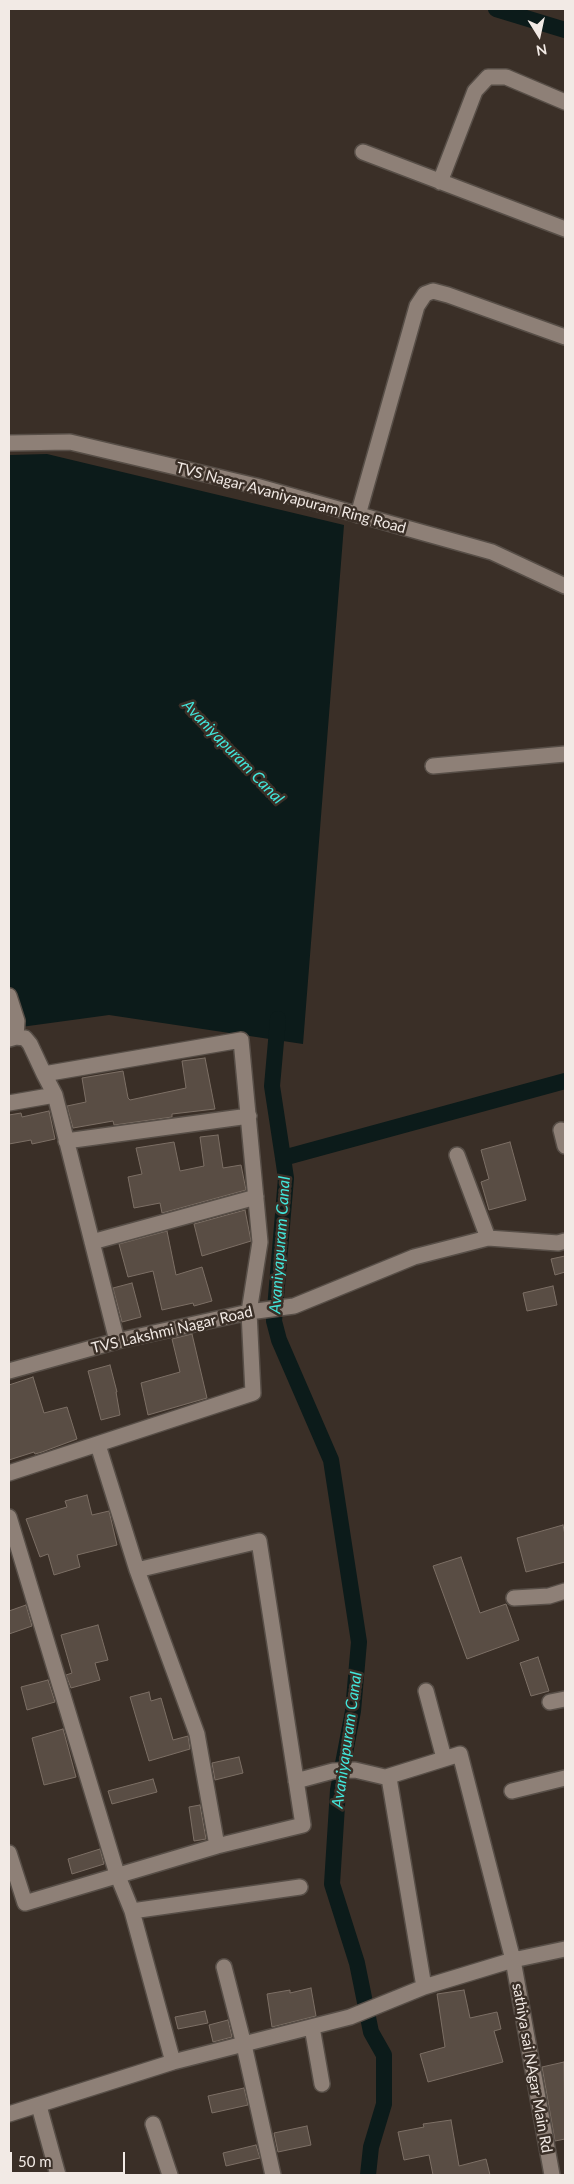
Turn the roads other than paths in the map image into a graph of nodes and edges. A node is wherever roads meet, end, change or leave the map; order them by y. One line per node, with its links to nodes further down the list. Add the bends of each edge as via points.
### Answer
1 (565, 102): 3 (street, via 506,77 488,77 475,91)
2 (363, 152): 3 (street)
3 (440, 182): 4 (street)
4 (565, 229)
5 (565, 337): 7 (street, via 448,295 432,291 425,294 416,306)
6 (9, 443): 7 (street, TVS Nagar Avaniyapuram Ring Road, via 70,442 256,486)
7 (358, 515): 8 (street, TVS Nagar Avaniyapuram Ring Road, via 492,552)
8 (565, 586)
9 (565, 754): 10 (street)
10 (433, 766)
11 (9, 996): 12 (street, via 17,1021)
12 (12, 1038): 13 (street, via 25,1038)
13 (44, 1074): 14 (street); 16 (street, via 241,1040)
14 (55, 1095): 15 (street); 18 (street)
15 (9, 1103)
16 (249, 1116): 18 (street); 21 (street)
17 (561, 1130): 19 (street)
18 (66, 1141): 24 (street)
19 (565, 1146)
20 (456, 1155): 22 (street)
21 (256, 1197): 24 (street); 25 (street, via 260,1242)
22 (488, 1238): 23 (street, TVS Lakshmi Nagar Road); 25 (street, TVS Lakshmi Nagar Road, via 414,1257 294,1306)
23 (565, 1241)
24 (92, 1242): 26 (street)
25 (249, 1312): 26 (street, TVS Lakshmi Nagar Road); 28 (street, via 253,1393)
26 (117, 1341): 27 (street, TVS Lakshmi Nagar Road)
27 (9, 1371)
28 (98, 1444): 29 (street); 32 (street)
29 (9, 1472)
30 (9, 1517): 31 (street)
31 (16, 1564): 43 (street)
32 (137, 1570): 39 (street, via 259,1541); 41 (street, via 198,1734)
33 (565, 1591): 34 (street, via 549,1596)
34 (514, 1598)
35 (426, 1691): 36 (street)
36 (444, 1758): 37 (street); 47 (street, sathiya sai NAgar Main Rd, via 460,1754)
37 (386, 1777): 39 (street, via 355,1770 333,1771); 49 (street, via 389,1778)
38 (565, 1778): 40 (street)
39 (296, 1782): 41 (street, via 303,1825)
40 (512, 1792)
41 (217, 1846): 43 (street)
42 (9, 1853): 43 (street, via 25,1903)
43 (117, 1874): 45 (street)
44 (300, 1887): 45 (street)
45 (132, 1911): 52 (street)
46 (565, 1949): 47 (street)
47 (513, 1960): 49 (street); 60 (street, sathiya sai NAgar Main Rd)
48 (224, 1967): 51 (street)
49 (424, 1987): 50 (street, via 350,2017)
50 (312, 2027): 51 (street); 53 (street)
51 (244, 2045): 52 (street); 59 (street)
52 (173, 2062): 54 (street)
53 (322, 2084)
54 (40, 2106): 55 (street); 57 (street)
55 (9, 2114)
56 (153, 2124): 58 (street)
57 (58, 2175)
58 (170, 2175)
59 (272, 2175)
60 (552, 2175)

